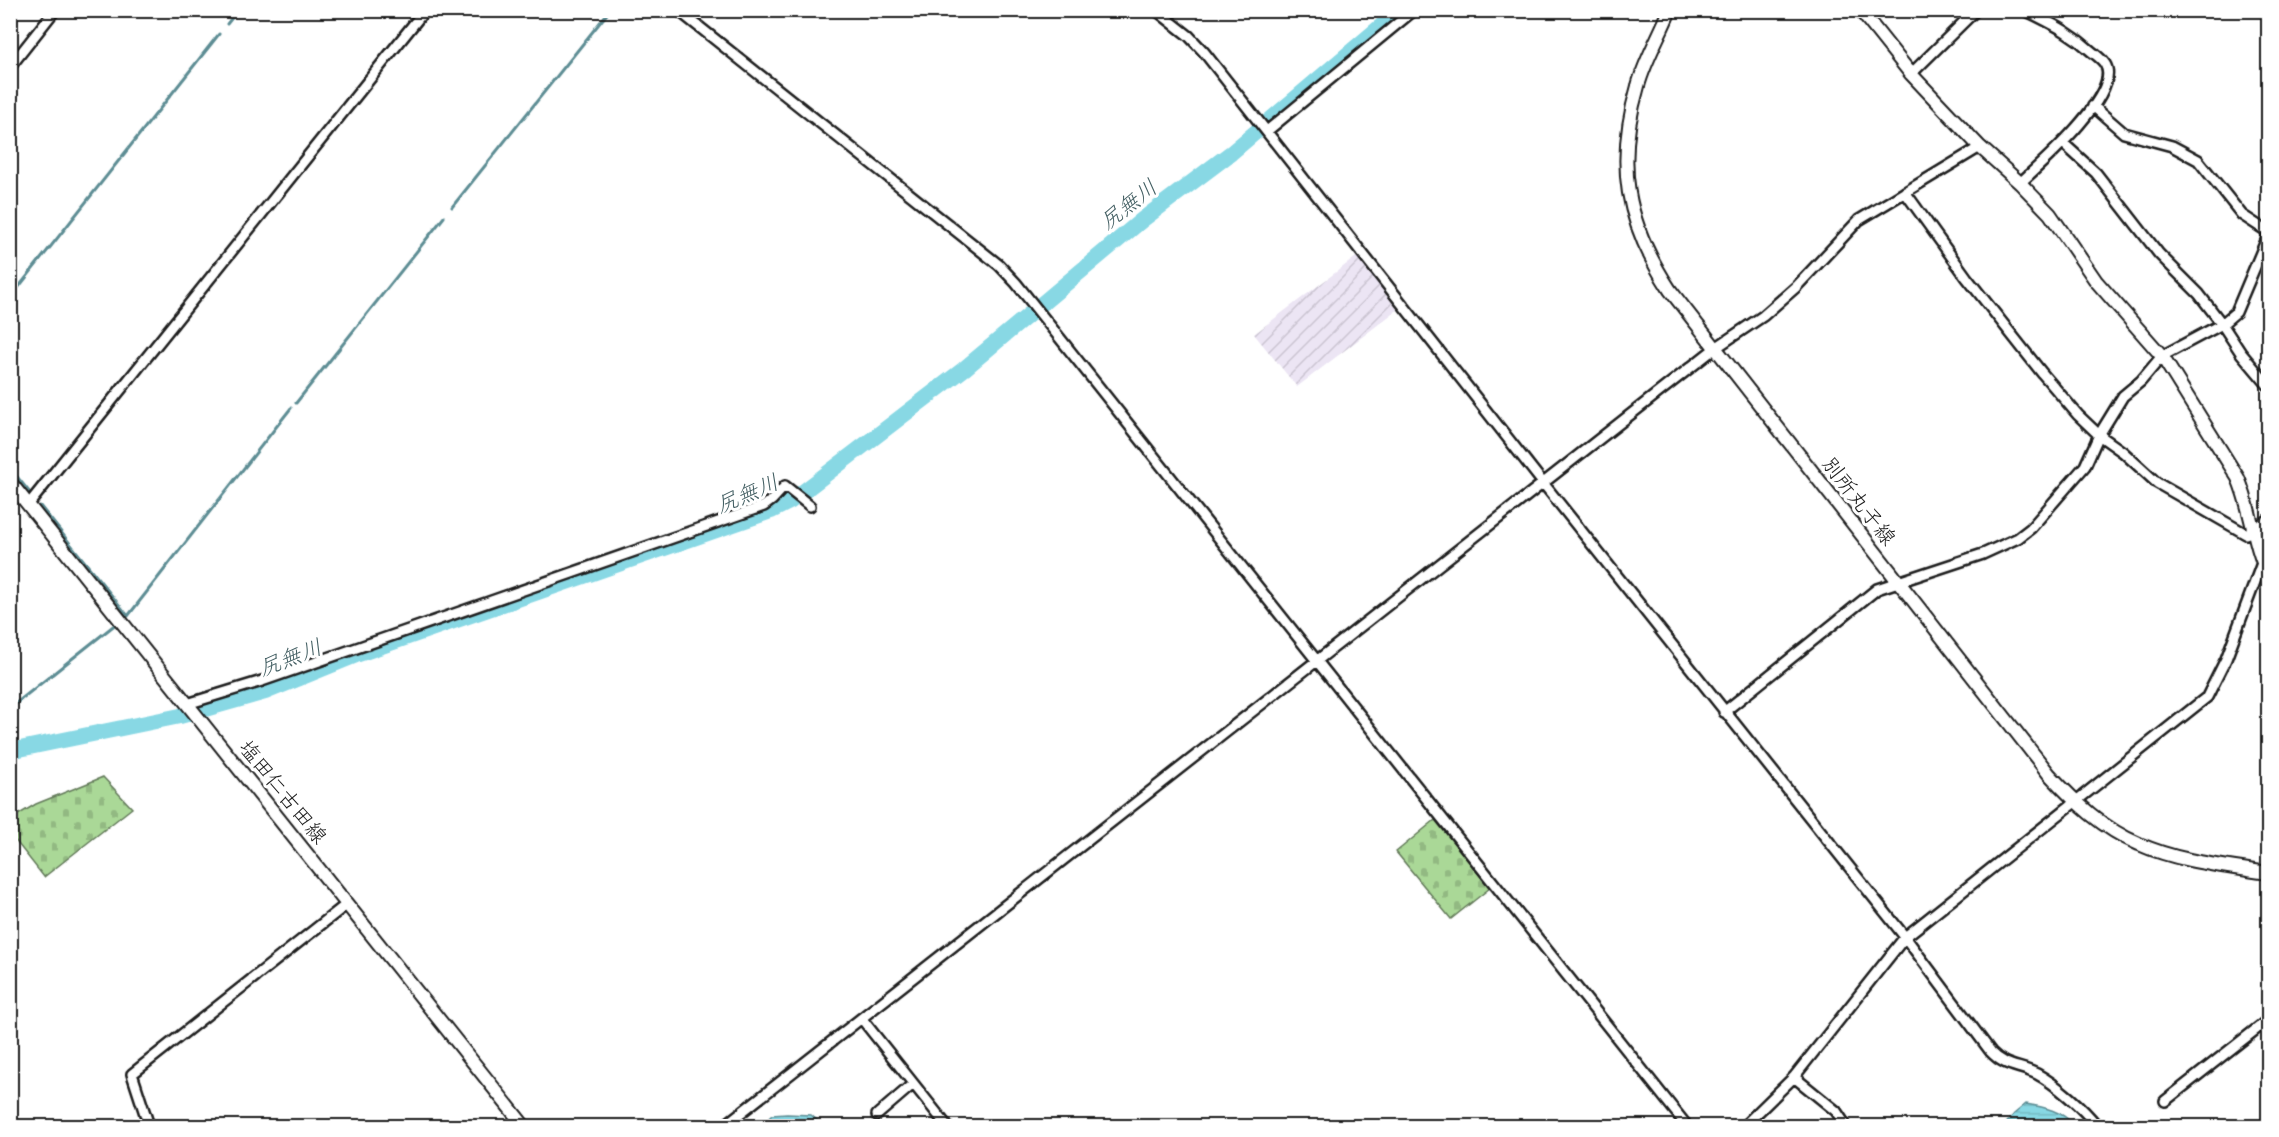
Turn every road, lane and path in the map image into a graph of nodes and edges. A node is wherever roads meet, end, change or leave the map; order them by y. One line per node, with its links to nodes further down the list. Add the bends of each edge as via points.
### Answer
1 (55, 10): 10 (street)
2 (424, 10): 27 (street)
3 (678, 10): 32 (street, via 999,265)
4 (1156, 10): 13 (street, via 1204,52)
5 (1414, 10): 13 (street)
6 (1670, 10): 20 (main road, 別所丸子線, via 1638,84 1631,113 1626,141 1629,202 1655,268)
7 (1860, 10): 11 (main road)
8 (1976, 10): 11 (street)
9 (2025, 10): 12 (street, via 2072,34 2104,63 2108,81)
10 (10, 67)
11 (1911, 74): 15 (main road)
12 (2093, 106): 14 (street); 18 (street, via 2124,133 2172,146 2198,160 2242,216)
13 (1266, 131): 25 (street)
14 (2063, 143): 16 (street); 19 (street, via 2096,173 2159,254)
15 (1980, 147): 16 (main road); 17 (street)
16 (2020, 183): 21 (main road, via 2050,214 2096,281)
17 (1905, 192): 20 (street, via 1859,220 1796,287 1763,316); 23 (street, via 2028,356)
18 (2268, 234): 19 (street, via 2236,312)
19 (2222, 324): 21 (street); 22 (street)
20 (1714, 349): 25 (street); 31 (main road, 別所丸子線)
21 (2162, 356): 23 (street, via 2123,396); 29 (main road, via 2238,478)
22 (2268, 385)
23 (2099, 435): 29 (street, via 2157,483 2246,534); 31 (street, via 2085,466 2018,538 1983,554)
24 (10, 482): 27 (main road, 塩田仁古田線)
25 (1543, 483): 32 (street); 34 (street)
26 (806, 503): 33 (street, via 785,486 764,506)
27 (28, 504): 33 (main road, 塩田仁古田線)
28 (2268, 520): 29 (street)
29 (2254, 530): 30 (main road)
30 (2265, 568): 35 (street, via 2210,693)
31 (1896, 581): 34 (street, via 1868,595); 35 (main road, 別所丸子線, via 2049,774)
32 (1318, 661): 39 (street); 49 (street)
33 (189, 706): 37 (main road, 塩田仁古田線)
34 (1724, 711): 38 (street)
35 (2076, 802): 36 (main road, 別所丸子線, via 2139,844 2194,860); 38 (street)
36 (2268, 873)
37 (347, 904): 45 (street, via 132,1074); 46 (main road, 塩田仁古田線)
38 (1905, 937): 41 (street); 52 (street, via 1998,1060 2040,1076)
39 (862, 1019): 42 (street); 47 (street)
40 (2268, 1020): 43 (street)
41 (1794, 1077): 50 (street); 51 (street, via 1836,1111)
42 (913, 1084): 44 (street); 48 (street)
43 (2165, 1101)
44 (877, 1115)
45 (149, 1126)
46 (524, 1126)
47 (724, 1126)
48 (947, 1126)
49 (1687, 1126)
50 (1744, 1126)
51 (1846, 1126)
52 (2097, 1126)

